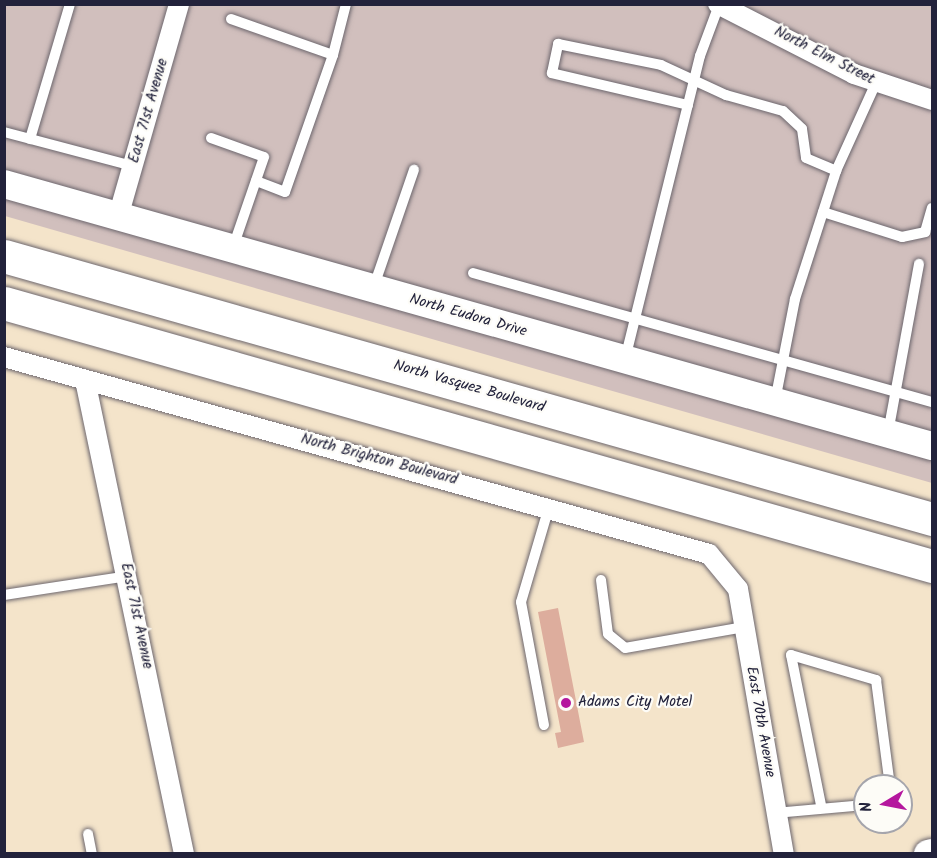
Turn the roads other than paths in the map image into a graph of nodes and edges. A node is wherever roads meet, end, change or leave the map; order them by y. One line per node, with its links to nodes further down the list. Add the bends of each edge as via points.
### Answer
1 (70, 4): 13 (lane)
2 (179, 4): 14 (street, East 71st Avenue)
3 (346, 4): 6 (lane)
4 (719, 5): 7 (lane); 8 (street, North Elm Street)
5 (231, 19): 6 (lane)
6 (333, 55): 17 (lane, via 285,192)
7 (695, 78): 10 (lane); 10 (lane, via 661,65 558,44 552,73); 16 (lane, via 726,95 783,111 802,129 806,158)
8 (876, 83): 9 (street, North Elm Street); 16 (lane)
9 (933, 100)
10 (688, 105): 29 (lane)
11 (4, 132): 13 (lane)
12 (212, 138): 17 (lane, via 264,157)
13 (30, 139): 14 (lane)
14 (133, 166): 21 (street, East 71st Avenue)
15 (414, 170): 27 (lane)
16 (836, 171): 20 (lane)
17 (256, 181): 23 (lane)
18 (4, 184): 21 (street, North Eudora Drive)
19 (933, 208): 22 (lane)
20 (823, 212): 22 (lane, via 902,237); 32 (lane, via 795,298)
21 (118, 217): 23 (street, North Eudora Drive)
22 (929, 233)
23 (232, 250): 27 (street, North Eudora Drive)
24 (4, 256): 40 (highway, North Vasquez Boulevard)
25 (919, 264): 34 (lane)
26 (473, 273): 29 (lane)
27 (373, 289): 31 (street, North Eudora Drive)
28 (4, 303): 41 (highway)
29 (635, 320): 31 (lane); 32 (lane)
30 (4, 357): 33 (street, North Brighton Boulevard)
31 (625, 359): 35 (street, North Eudora Drive)
32 (785, 364): 34 (lane); 35 (lane)
33 (85, 380): 39 (street, North Brighton Boulevard); 42 (street, East 71st Avenue)
34 (896, 392): 36 (lane); 37 (lane)
35 (775, 401): 37 (street, North Eudora Drive)
36 (933, 402)
37 (888, 433): 38 (street, North Eudora Drive)
38 (933, 446)
39 (549, 507): 44 (street, North Brighton Boulevard, via 709,554); 47 (lane, via 521,602)
40 (933, 519)
41 (933, 566)
42 (128, 576): 45 (lane); 55 (street, East 71st Avenue)
43 (601, 580): 46 (lane, via 608,634 626,648)
44 (738, 589): 46 (street, East 70th Avenue)
45 (4, 595)
46 (744, 627): 51 (street, East 70th Avenue)
47 (544, 725)
48 (888, 774): 49 (lane, via 876,680 791,655)
49 (821, 805): 50 (lane); 51 (lane)
50 (853, 805)
51 (776, 813): 56 (street, East 70th Avenue)
52 (88, 834): 54 (lane)
53 (933, 853): 57 (street)
54 (92, 854)
55 (184, 854)
56 (784, 854)
57 (928, 854)

